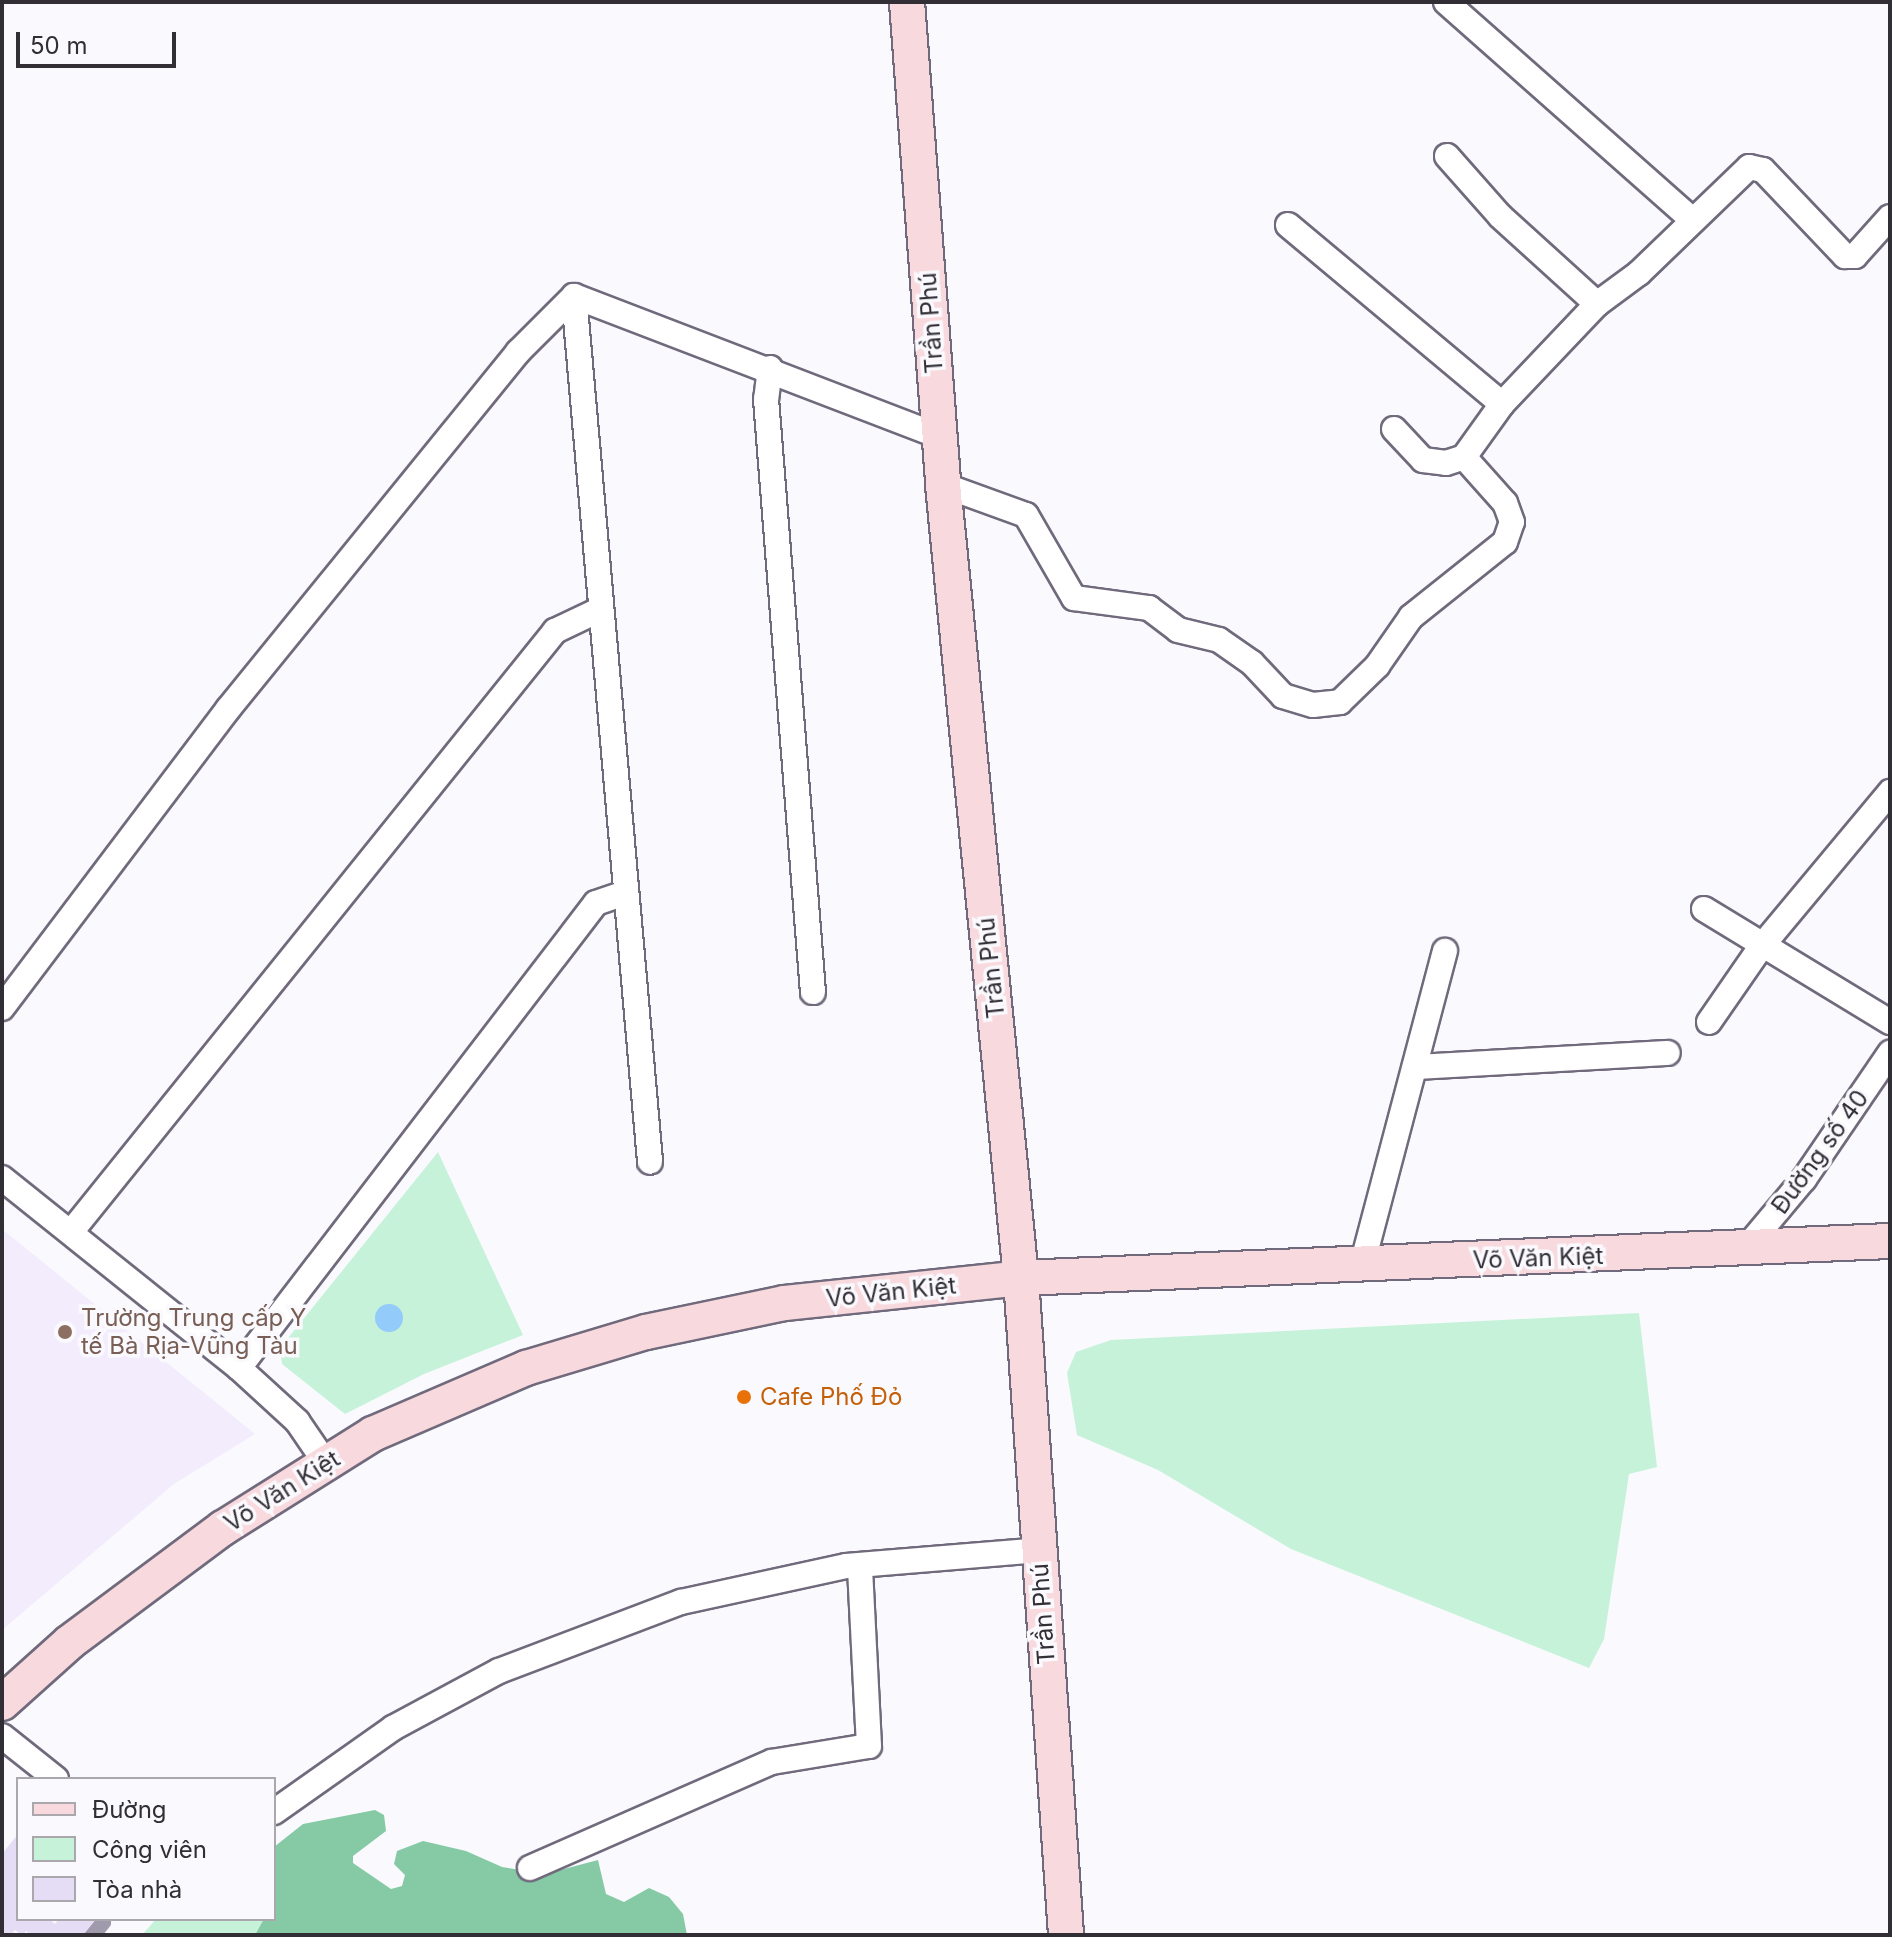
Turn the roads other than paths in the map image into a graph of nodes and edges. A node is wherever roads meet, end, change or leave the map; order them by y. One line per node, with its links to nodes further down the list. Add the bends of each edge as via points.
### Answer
1 (907, 2): 12 (street, Trần Phú)
2 (1446, 2): 5 (street)
3 (1447, 156): 8 (street, via 1500,216)
4 (1890, 217): 5 (street, via 1855,256 1845,256 1763,170 1749,167)
5 (1692, 220): 8 (street, via 1639,273)
6 (1288, 225): 10 (street)
7 (574, 296): 9 (street); 15 (street); 22 (street, via 518,352 228,709)
8 (1597, 304): 10 (street)
9 (770, 368): 12 (street); 21 (street, via 766,399)
10 (1502, 404): 13 (street)
11 (1394, 429): 13 (street, via 1423,460 1446,463)
12 (939, 436): 14 (street, Trần Phú)
13 (1464, 457): 14 (street, via 1505,503 1512,522 1505,542 1411,617 1377,666 1340,702 1313,705 1283,696 1252,663 1219,640 1178,630 1149,608 1074,598 1026,515)
14 (943, 485): 34 (street, Trần Phú)
15 (599, 610): 17 (street); 30 (street, via 555,631)
16 (1890, 792): 19 (street)
17 (625, 893): 28 (street); 35 (street, via 596,903)
18 (1704, 909): 19 (street)
19 (1761, 947): 23 (street); 24 (street)
20 (1445, 951): 27 (street)
21 (813, 992)
22 (2, 1008)
23 (1709, 1022)
24 (1890, 1022)
25 (1668, 1053): 27 (street)
26 (1890, 1053): 32 (street, Đường số 40, via 1804,1179)
27 (1415, 1067): 33 (street)
28 (650, 1162)
29 (2, 1178): 30 (street)
30 (71, 1232): 35 (street)
31 (1890, 1241): 32 (street, Võ Văn Kiệt)
32 (1746, 1248): 33 (street, Võ Văn Kiệt)
33 (1362, 1265): 34 (street, Võ Văn Kiệt)
34 (1021, 1278): 36 (street, Võ Văn Kiệt, via 785,1303 646,1332 526,1368 373,1434); 37 (street, Trần Phú)
35 (239, 1368): 36 (street, via 297,1421)
36 (325, 1462): 39 (street, Võ Văn Kiệt, via 223,1528 70,1642)
37 (1039, 1550): 38 (street); 44 (street, Trần Phú)
38 (860, 1566): 42 (street, via 681,1602 573,1638 393,1728); 43 (street, via 869,1746 772,1762)
39 (2, 1703)
40 (2, 1736): 41 (street)
41 (53, 1777)
42 (276, 1811)
43 (530, 1868)
44 (1066, 1935)

